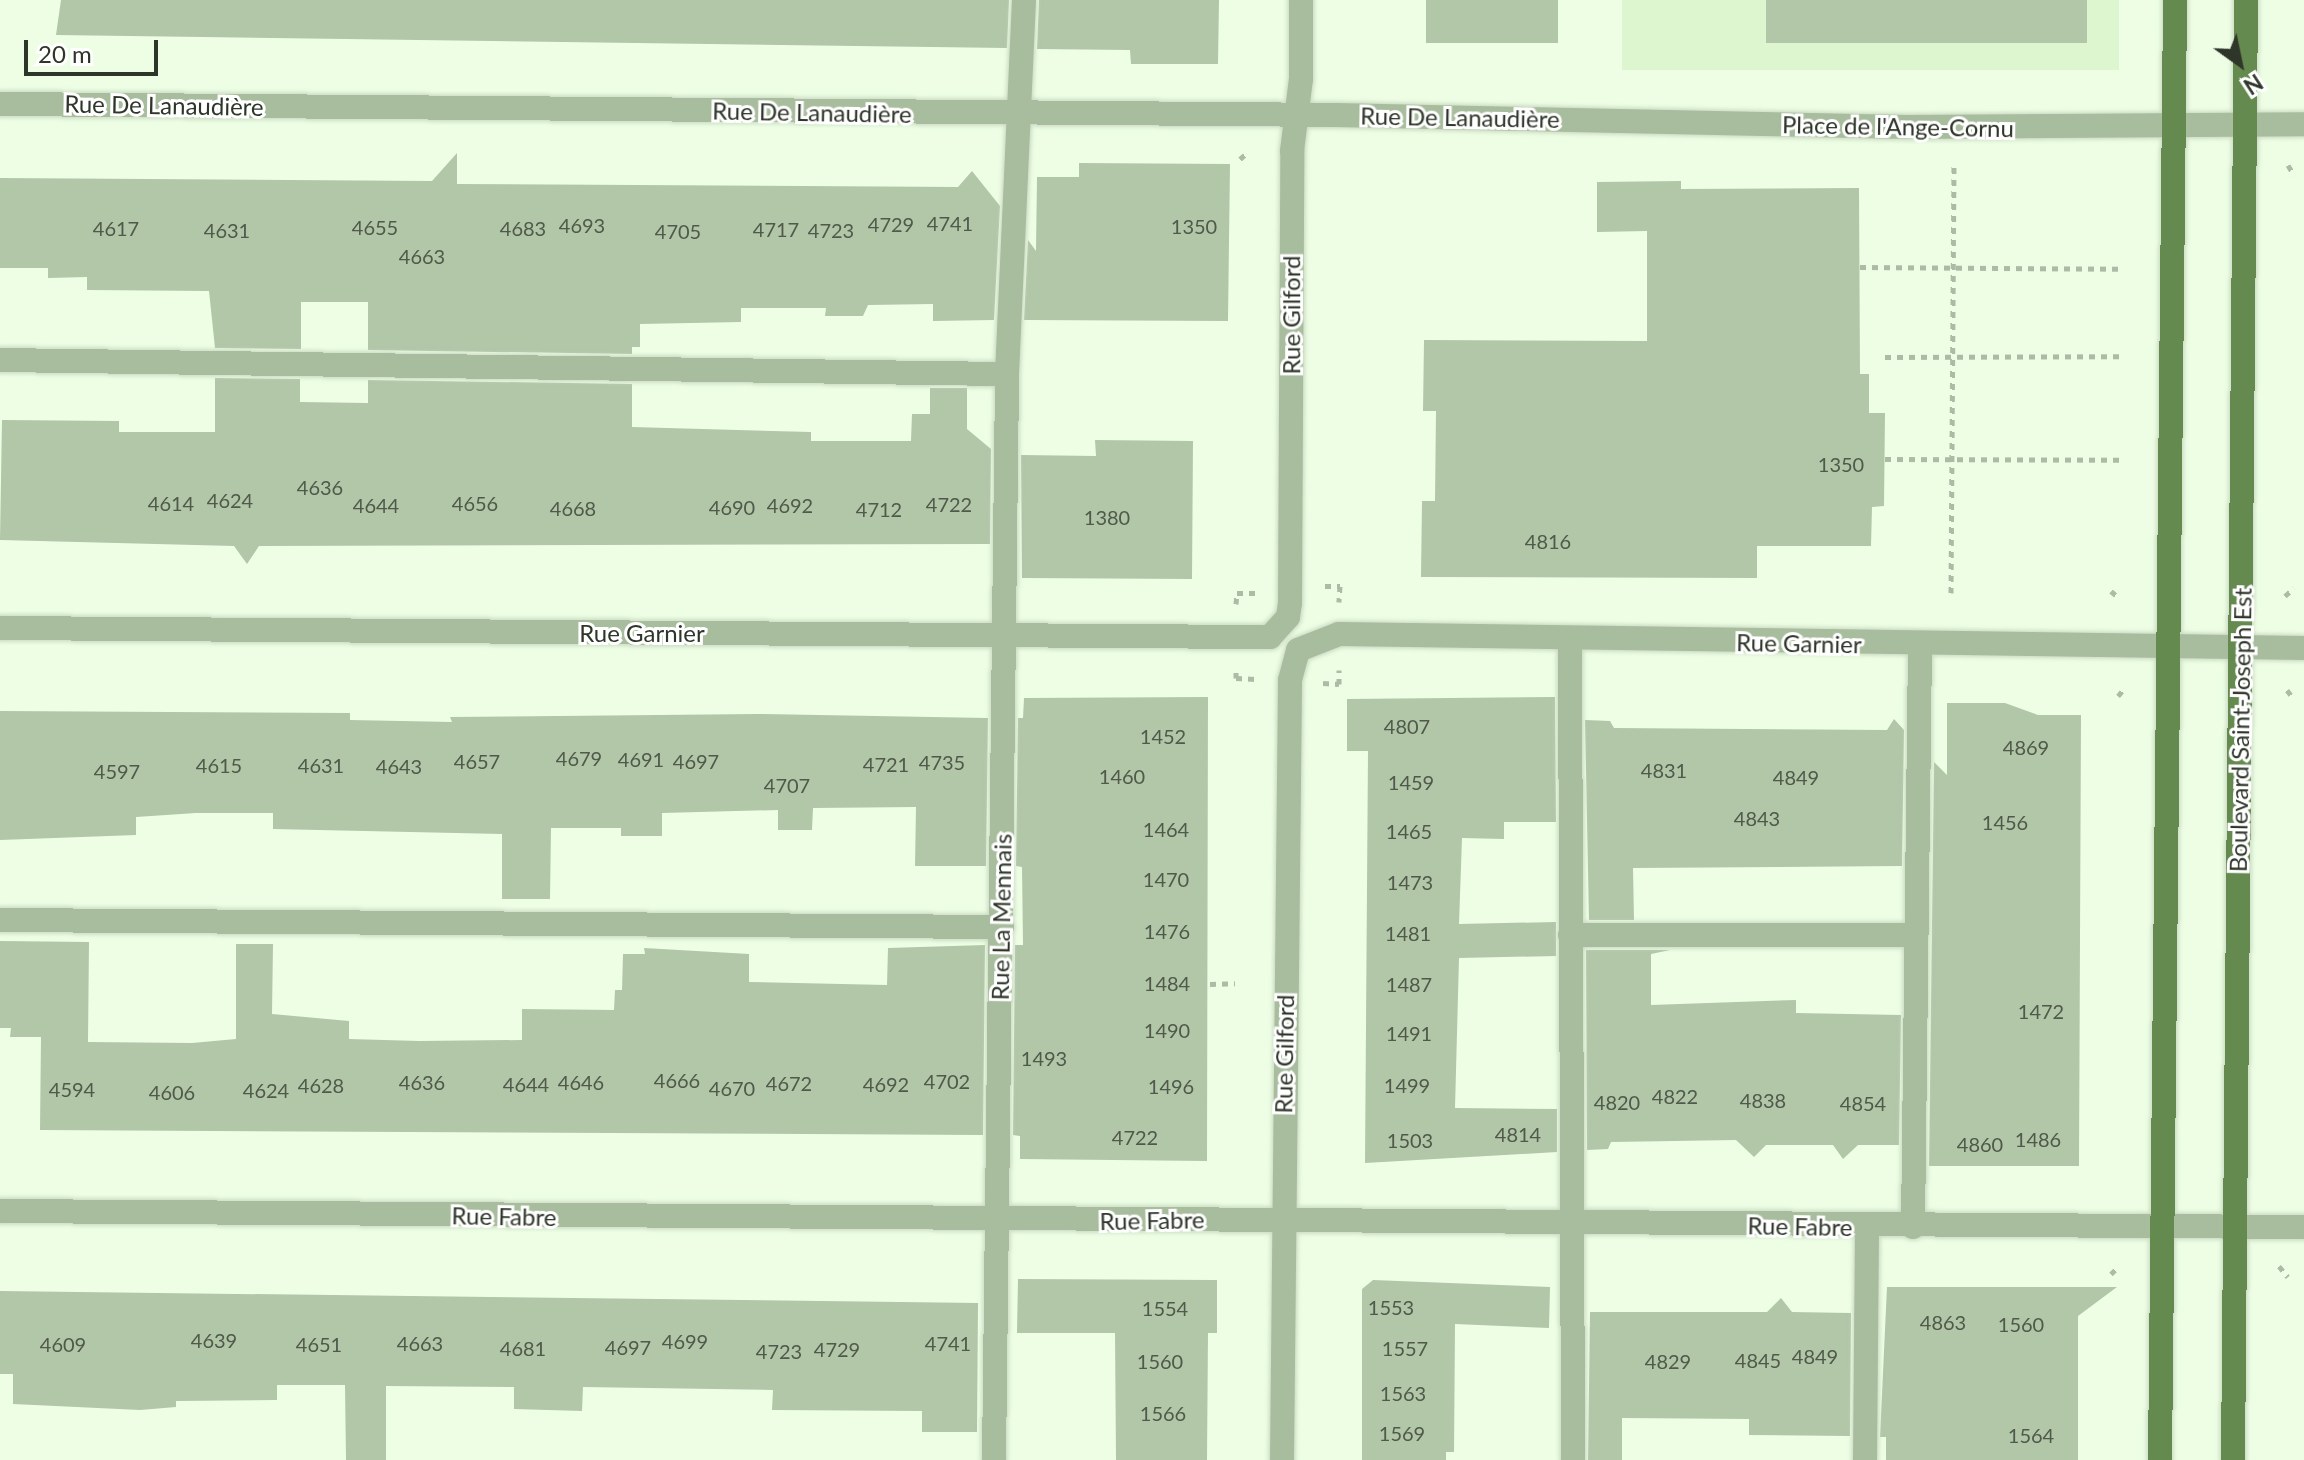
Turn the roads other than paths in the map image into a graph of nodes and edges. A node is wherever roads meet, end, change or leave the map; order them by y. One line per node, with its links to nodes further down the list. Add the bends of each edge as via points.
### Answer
1 (1024, 0): 6 (street, Rue La Mennais)
2 (1301, 0): 7 (street, Rue Gilford)
3 (2175, 0): 11 (main road)
4 (2246, 0): 10 (main road, Boulevard Saint-Joseph Est)
5 (0, 104): 6 (street, Rue De Lanaudière)
6 (1020, 114): 7 (street, Rue De Lanaudière); 13 (street, Rue La Mennais)
7 (1297, 116): 8 (street, Rue De Lanaudière); 15 (street, Rue Gilford, via 1290,603)
8 (1624, 120): 11 (street, Place de l'Ange-Cornu)
9 (2304, 124): 10 (street)
10 (2244, 125): 11 (street); 20 (main road, Boulevard Saint-Joseph Est)
11 (2172, 128): 19 (main road)
12 (0, 360): 13 (street)
13 (1007, 374): 16 (street, Rue La Mennais)
14 (0, 628): 16 (street, Rue Garnier)
15 (1280, 629): 16 (street, Rue Garnier, via 1254,640)
16 (1003, 636): 24 (street, Rue La Mennais)
17 (1570, 641): 18 (street, Rue Garnier); 22 (street, Rue Garnier, via 1339,634); 25 (street)
18 (1920, 644): 19 (street, Rue Garnier); 26 (street)
19 (2168, 647): 20 (street, Rue Garnier); 35 (main road)
20 (2241, 648): 21 (street, Rue Garnier); 33 (main road, Boulevard Saint-Joseph Est)
21 (2304, 648)
22 (1298, 650): 28 (street, Rue Gilford, via 1290,680)
23 (0, 920): 24 (street)
24 (1002, 927): 29 (street, Rue La Mennais)
25 (1570, 935): 26 (street); 30 (street)
26 (1913, 935): 32 (street)
27 (0, 1211): 29 (street, Rue Fabre)
28 (1282, 1220): 29 (street, Rue Fabre); 30 (street, Rue Fabre); 37 (street, Rue Gilford)
29 (996, 1221): 36 (street, Rue La Mennais)
30 (1570, 1223): 31 (street, Rue Fabre); 38 (street)
31 (1867, 1227): 32 (street, Rue Fabre); 39 (street)
32 (1913, 1227): 35 (street, Rue Fabre)
33 (2234, 1227): 34 (street, Rue Fabre); 35 (street, Rue Fabre); 41 (main road, Boulevard Saint-Joseph Est)
34 (2304, 1227)
35 (2161, 1228): 40 (main road)
36 (994, 1460)
37 (1282, 1460)
38 (1573, 1460)
39 (1865, 1460)
40 (2160, 1460)
41 (2233, 1460)

